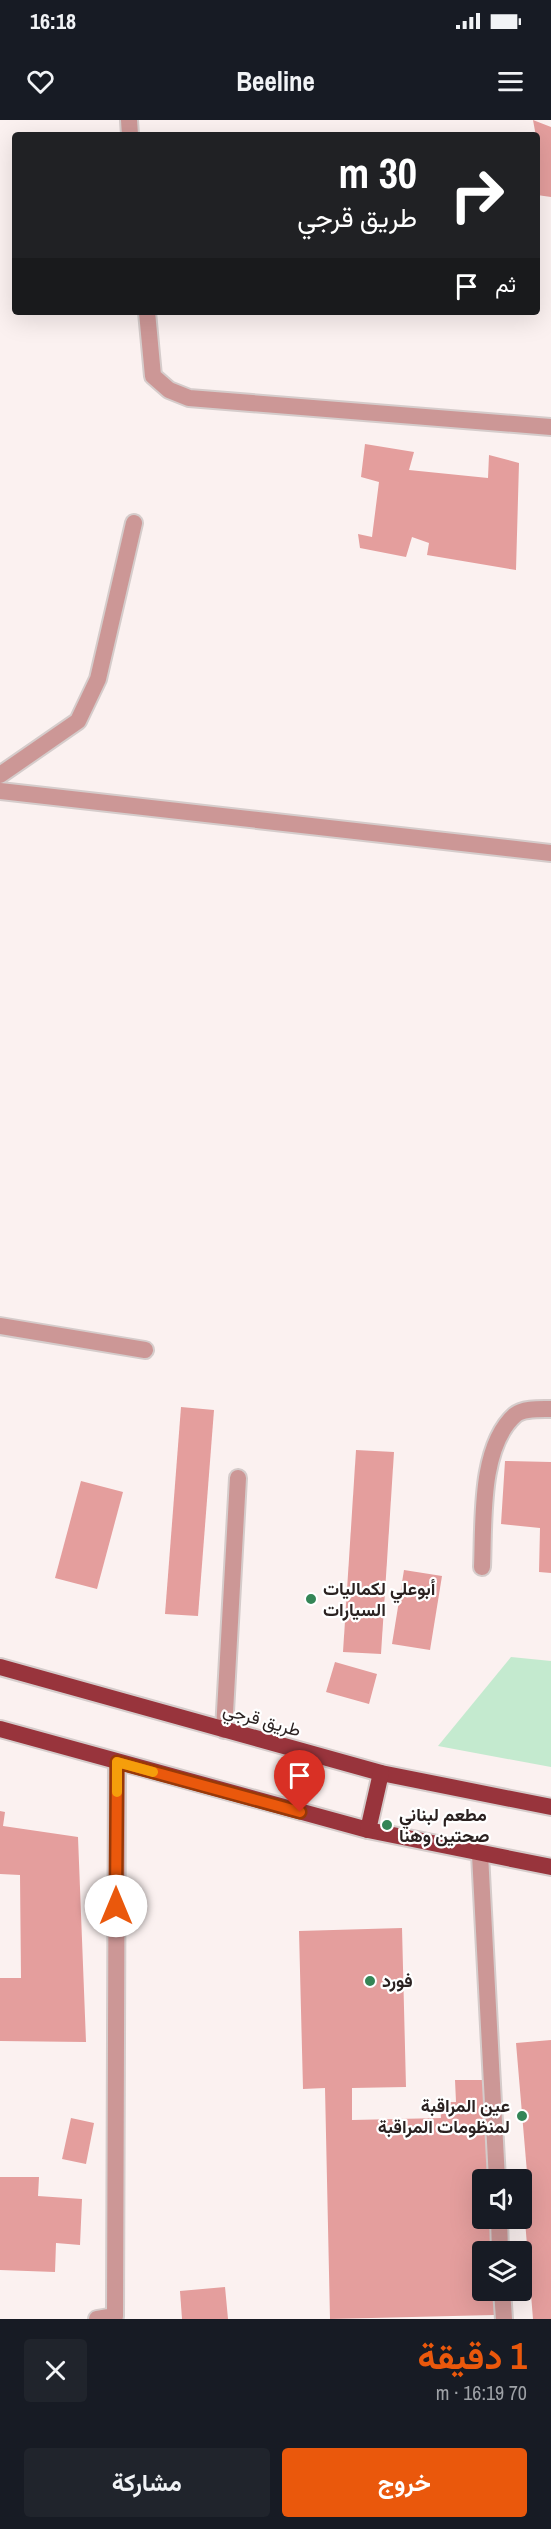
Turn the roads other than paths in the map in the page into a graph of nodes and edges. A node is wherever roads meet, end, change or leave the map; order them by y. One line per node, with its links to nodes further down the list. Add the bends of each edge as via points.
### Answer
1 (147, 315): 2 (street, via 153,376 169,390 189,398)
2 (551, 427)
3 (134, 524): 4 (street, via 98,679 78,721)
4 (0, 775)
5 (0, 791): 6 (street)
6 (551, 853)
7 (0, 1326): 8 (street)
8 (145, 1350)
9 (551, 1409): 11 (street, via 516,1413 499,1435 486,1482)
10 (238, 1478): 14 (street)
11 (482, 1567)
12 (0, 1667): 14 (highway, طريق قرجي)
13 (0, 1729): 15 (highway)
14 (224, 1730): 16 (highway, طريق قرجي)
15 (117, 1762): 18 (highway); 23 (street, via 116,2316)
16 (381, 1773): 17 (highway, طريق قرجي); 18 (highway)
17 (551, 1807)
18 (368, 1830): 19 (highway)
19 (480, 1854): 20 (highway); 21 (street)
20 (551, 1867)
21 (496, 2169)
22 (503, 2301): 24 (street)
23 (98, 2319)
24 (504, 2319)

